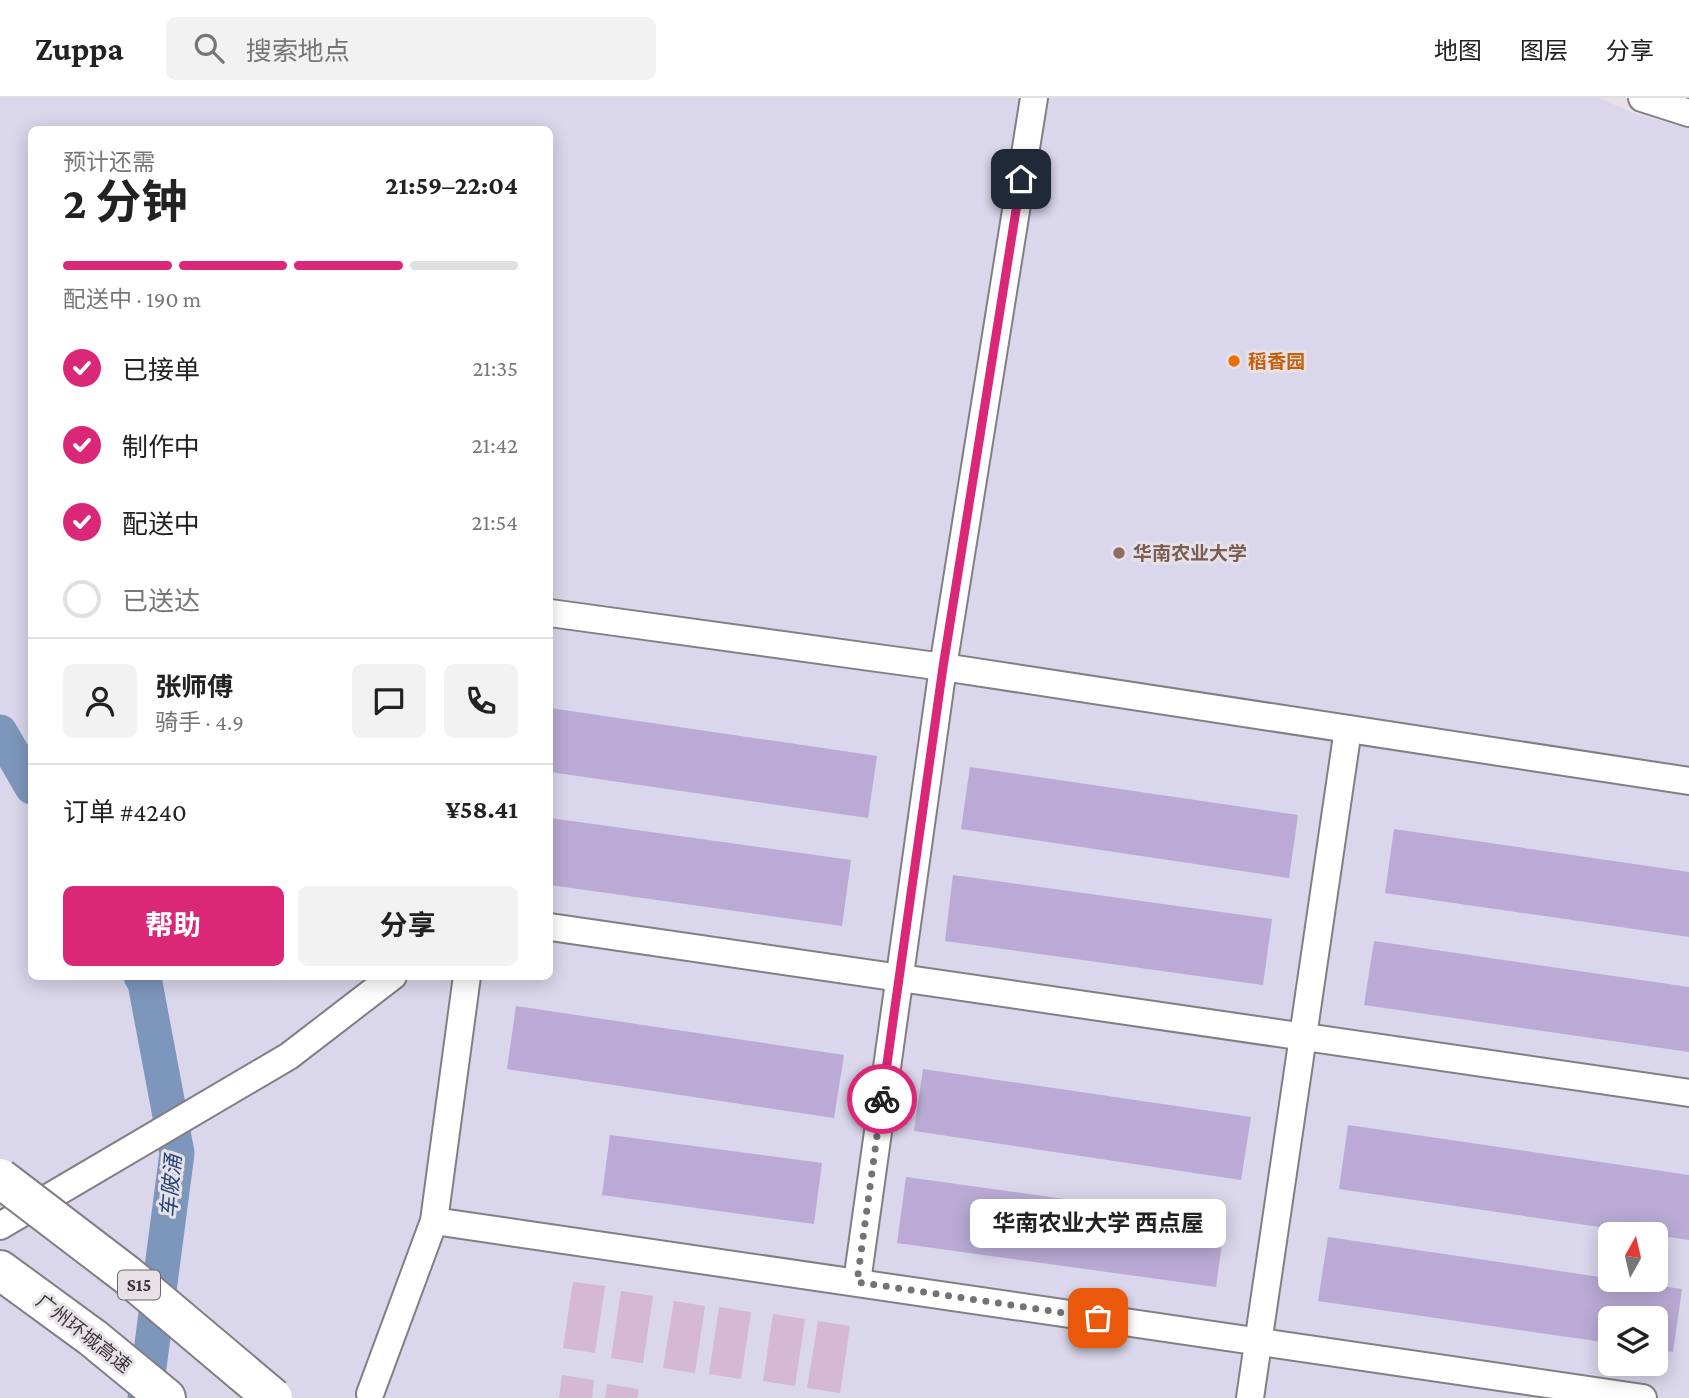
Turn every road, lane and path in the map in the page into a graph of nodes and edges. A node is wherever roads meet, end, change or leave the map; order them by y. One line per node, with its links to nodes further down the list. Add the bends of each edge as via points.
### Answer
1 (1034, 98): 5 (street)
2 (1642, 98): 3 (street)
3 (1689, 113)
4 (553, 614): 5 (street)
5 (943, 667): 6 (street); 9 (street)
6 (1348, 729): 7 (street); 12 (street)
7 (1689, 781)
8 (553, 927): 9 (street)
9 (899, 978): 12 (street); 18 (street)
10 (388, 980): 16 (street, via 289,1056)
11 (466, 980): 15 (street)
12 (1303, 1036): 13 (street); 19 (street)
13 (1689, 1093)
14 (0, 1178): 22 (highway, S15, bridge, via 127,1275)
15 (434, 1221): 18 (street); 20 (street)
16 (0, 1226)
17 (0, 1270): 21 (highway, 广州环城高速)
18 (857, 1282): 19 (street)
19 (1258, 1342): 23 (street); 24 (street)
20 (370, 1394)
21 (166, 1398)
22 (273, 1398)
23 (1250, 1398)
24 (1643, 1398)

